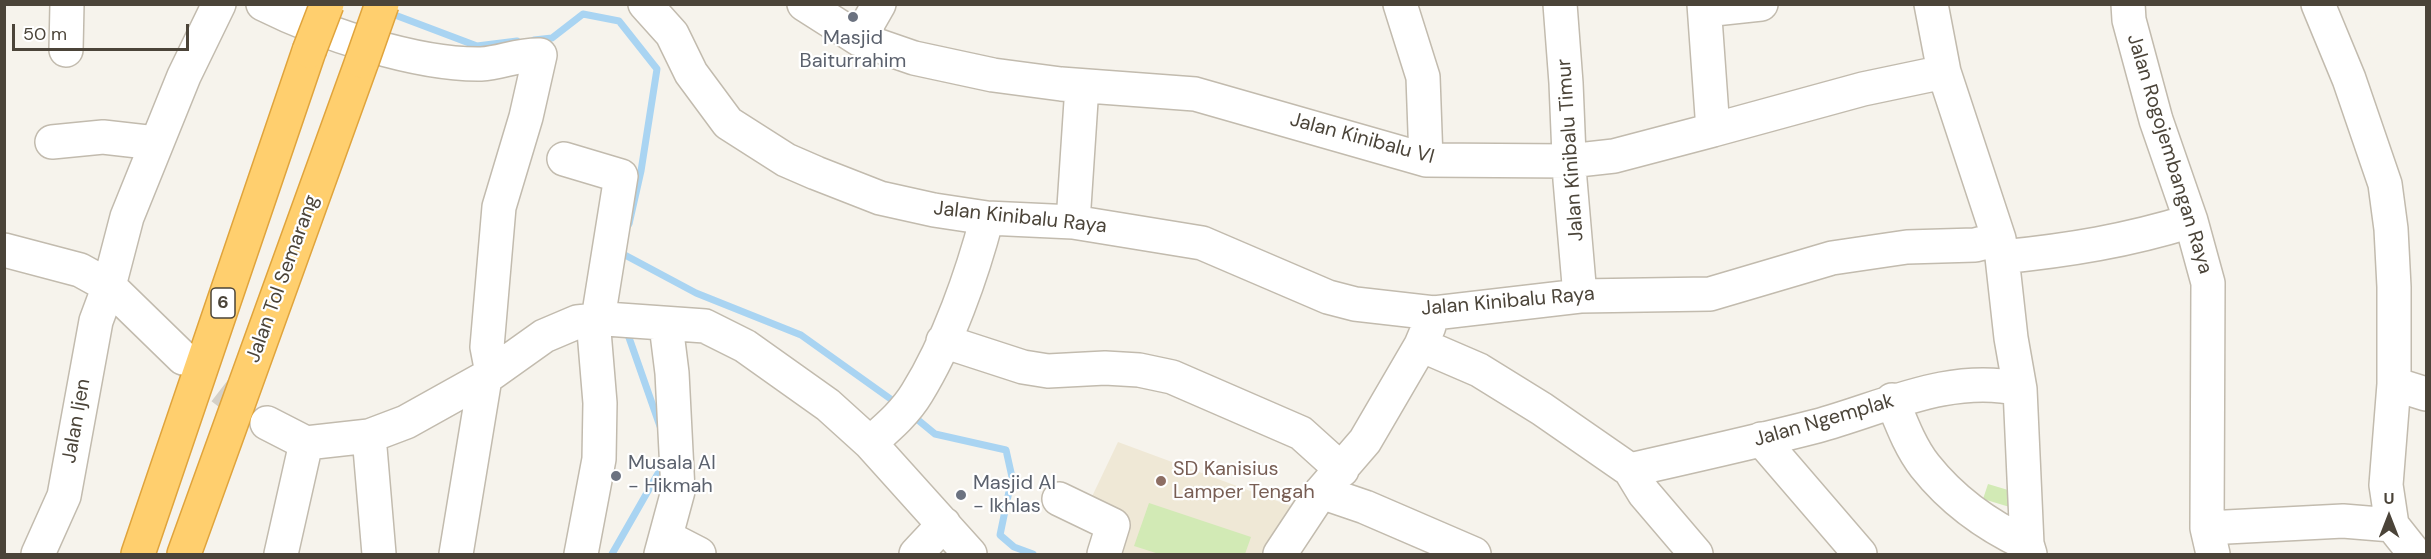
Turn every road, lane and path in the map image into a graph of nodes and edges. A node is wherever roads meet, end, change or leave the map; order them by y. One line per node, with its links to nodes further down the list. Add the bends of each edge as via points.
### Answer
1 (68, 4): 17 (street)
2 (219, 4): 22 (street, Jalan Ijen)
3 (264, 4): 39 (street, via 299,20 413,56 482,64 540,55 499,207)
4 (327, 4): 58 (highway, 6, bridge)
5 (382, 4): 59 (highway, Jalan Tol Semarang, bridge)
6 (645, 4): 26 (street, Jalan Kinibalu Raya, via 672,34 691,73 728,123 786,160 880,198)
7 (804, 4): 16 (street, Jalan Kinibalu VI)
8 (879, 4): 16 (street)
9 (1400, 4): 24 (street, via 1423,77)
10 (1560, 4): 25 (street, Jalan Kinibalu Timur)
11 (1761, 4): 15 (street)
12 (1931, 4): 18 (street)
13 (2128, 4): 27 (street, Jalan Rogojembangan Raya, via 2156,120)
14 (2318, 4): 40 (street, via 2385,184 2394,287)
15 (1705, 8): 20 (street)
16 (859, 39): 19 (street, Jalan Kinibalu VI, via 914,58 993,75)
17 (66, 50)
18 (1944, 72): 20 (street, Jalan Kinibalu VI, via 1863,89); 29 (street)
19 (1082, 86): 24 (street, Jalan Kinibalu VI, via 1195,94); 28 (street)
20 (1713, 130): 25 (street, Jalan Kinibalu VI, via 1614,156)
21 (52, 142): 22 (street, via 104,137)
22 (156, 143): 31 (street, Jalan Ijen, via 127,217)
23 (564, 159): 34 (street, via 621,176)
24 (1426, 160): 25 (street, Jalan Kinibalu VI)
25 (1569, 161): 32 (street, Jalan Kinibalu Timur)
26 (987, 218): 28 (street, Jalan Kinibalu Raya); 36 (street)
27 (2191, 221): 29 (street, Jalan Kinibalu Raya, via 2078,250); 54 (street, Jalan Rogojembangan Raya, via 2208,284)
28 (1073, 222): 33 (street, Jalan Kinibalu Raya, via 1202,243 1328,297)
29 (2000, 248): 32 (street, Jalan Kinibalu Raya, via 1907,247 1832,258 1710,294); 41 (street)
30 (4, 250): 31 (street, via 81,270)
31 (109, 286): 38 (street); 57 (street, Jalan Ijen, via 96,321 64,496)
32 (1580, 296): 33 (street, Jalan Kinibalu Raya)
33 (1434, 313): 37 (street)
34 (607, 319): 35 (street); 39 (street, via 577,322 544,336); 63 (street, via 599,459)
35 (666, 325): 48 (street, via 705,326 745,346 828,405); 55 (street, via 678,491)
36 (943, 341): 48 (street, via 916,394 895,421); 50 (street, via 1023,367 1048,371 1105,368 1172,377 1301,433)
37 (1421, 345): 49 (street, via 1479,370); 50 (street, via 1365,441)
38 (183, 358)
39 (488, 376): 45 (street, via 406,422); 62 (street)
40 (2394, 384): 42 (street); 53 (street, via 2386,485)
41 (2020, 389): 43 (street, Jalan Ngemplak, via 2000,384 1949,388); 56 (street)
42 (2427, 394)
43 (1892, 400): 46 (street, Jalan Ngemplak); 56 (street, via 1924,466 1972,511)
44 (267, 423): 47 (street)
45 (369, 436): 47 (street); 61 (street)
46 (1761, 440): 49 (street, Jalan Ngemplak); 71 (street)
47 (306, 443): 60 (street)
48 (870, 443): 52 (street)
49 (1630, 470): 70 (street, via 1644,493)
50 (1332, 481): 68 (street); 69 (street, via 1357,503)
51 (1059, 499): 67 (street, via 1113,525)
52 (944, 524): 65 (street); 66 (street)
53 (2392, 525): 54 (street, via 2343,521); 72 (street)
54 (2210, 541)
55 (663, 546): 64 (street)
56 (2028, 549)
57 (38, 555)
58 (138, 555)
59 (184, 555)
60 (281, 555)
61 (379, 555)
62 (456, 555)
63 (580, 555)
64 (699, 555)
65 (916, 555)
66 (970, 555)
67 (1104, 555)
68 (1280, 555)
69 (1474, 555)
70 (1696, 555)
71 (1860, 555)
72 (2415, 555)

